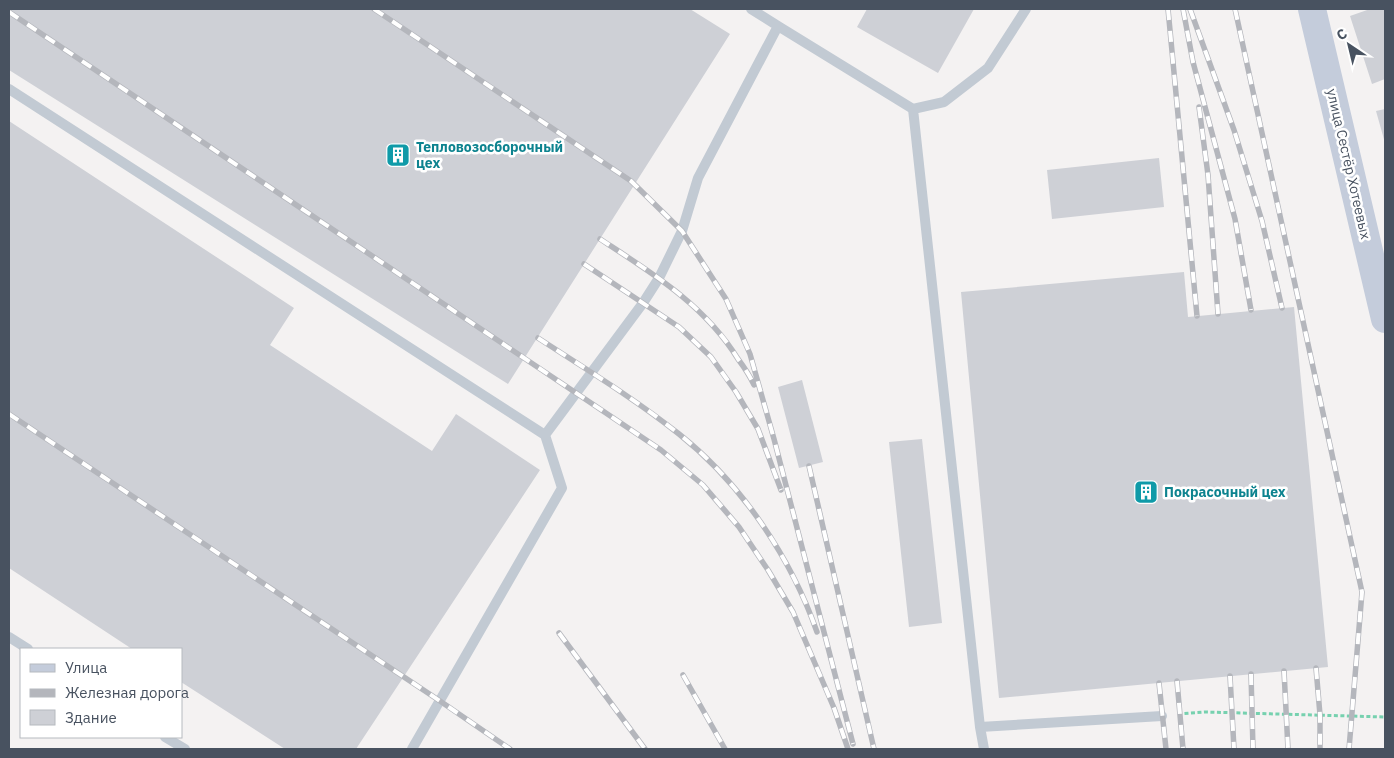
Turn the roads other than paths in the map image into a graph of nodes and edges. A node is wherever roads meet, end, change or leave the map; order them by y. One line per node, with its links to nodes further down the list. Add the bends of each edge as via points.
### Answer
1 (751, 9): 4 (lane)
2 (1026, 9): 6 (lane, via 988,68 944,102)
3 (1312, 9): 7 (street, улица Сестёр Хотеевых)
4 (778, 26): 6 (lane); 8 (lane, via 698,178 682,231 660,278)
5 (9, 89): 8 (lane)
6 (913, 109): 12 (lane)
7 (1385, 319)
8 (545, 435): 15 (lane, via 562,488)
9 (9, 637): 10 (lane)
10 (26, 648)
11 (1162, 716): 12 (lane)
12 (980, 727): 16 (lane)
13 (167, 738): 14 (lane)
14 (185, 749)
15 (412, 749)
16 (984, 749)

